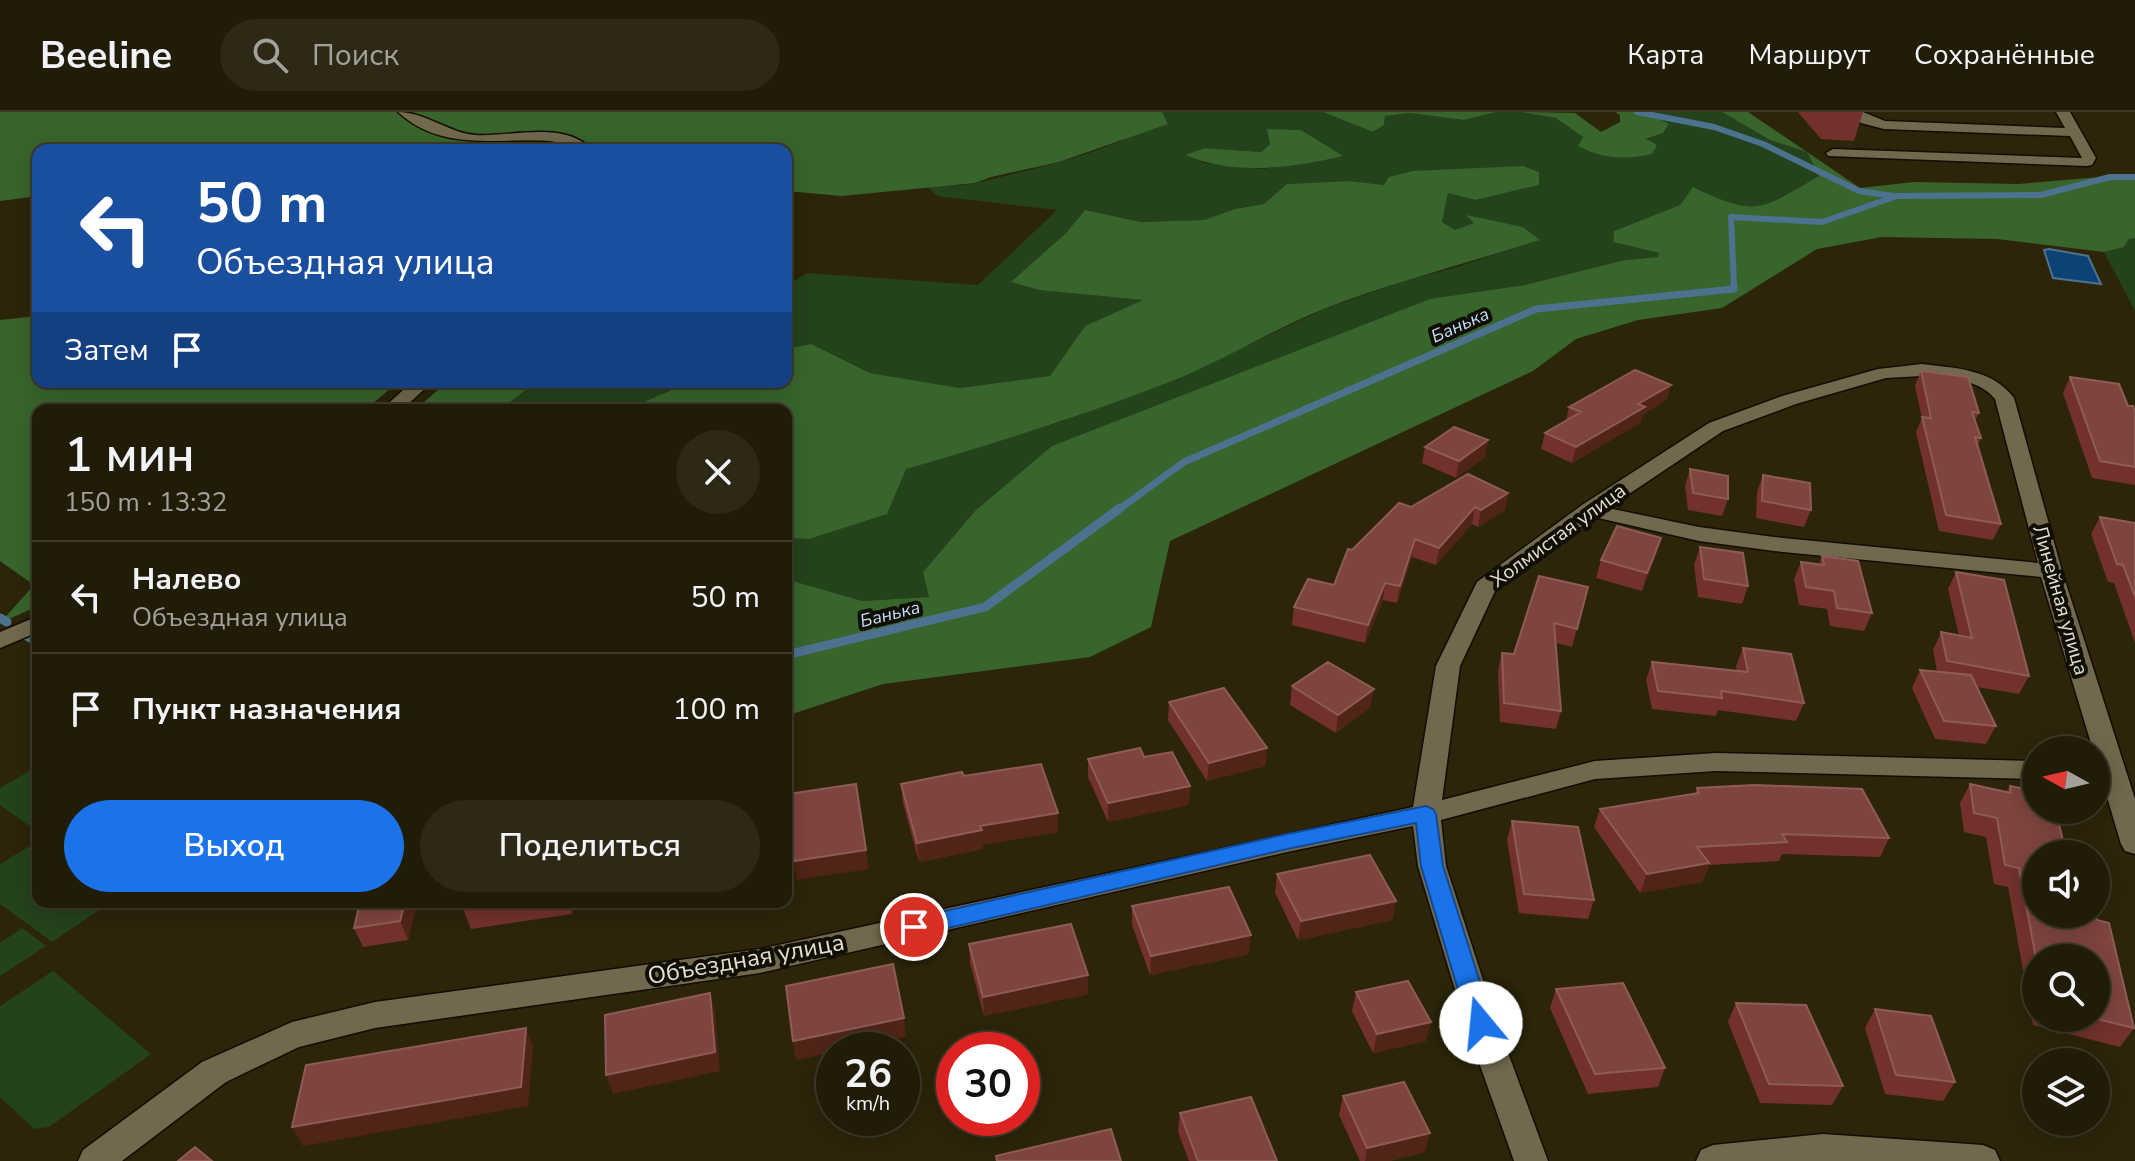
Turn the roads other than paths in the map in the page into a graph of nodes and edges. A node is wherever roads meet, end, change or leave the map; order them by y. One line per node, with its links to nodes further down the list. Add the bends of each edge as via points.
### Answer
1 (405, 112): 9 (street, via 437,131 474,139 564,139)
2 (1854, 112): 6 (street, via 1884,125)
3 (1949, 112): 6 (street)
4 (2023, 112): 7 (street)
5 (2063, 112): 8 (street)
6 (1966, 128): 7 (street)
7 (2037, 131): 8 (street); 11 (street)
8 (2074, 132): 11 (street, via 2089,158)
9 (580, 144)
10 (1833, 153): 11 (street)
11 (2066, 163)
12 (1966, 375): 15 (street, Холмистая улица, via 1885,373 1745,416 1716,427); 16 (street, Линейная улица, via 1996,388 2004,398)
13 (416, 388): 14 (street)
14 (398, 404)
15 (1590, 510): 16 (street, via 1774,544); 21 (street, Холмистая улица, via 1485,587 1448,666)
16 (2051, 571): 20 (street, Линейная улица)
17 (32, 626): 18 (street)
18 (0, 641)
19 (2022, 770): 21 (street, Объездная улица, via 1716,762 1595,770)
20 (2115, 773): 22 (street, Линейная улица)
21 (1426, 814): 23 (street, Объездная улица, via 760,961 375,1015 292,1035 214,1072); 24 (street, Холмистая улица, via 1432,866)
22 (2135, 844)
23 (95, 1161)
24 (1531, 1161)
25 (1713, 1161): 26 (street, via 1823,1149)
26 (1983, 1161)

